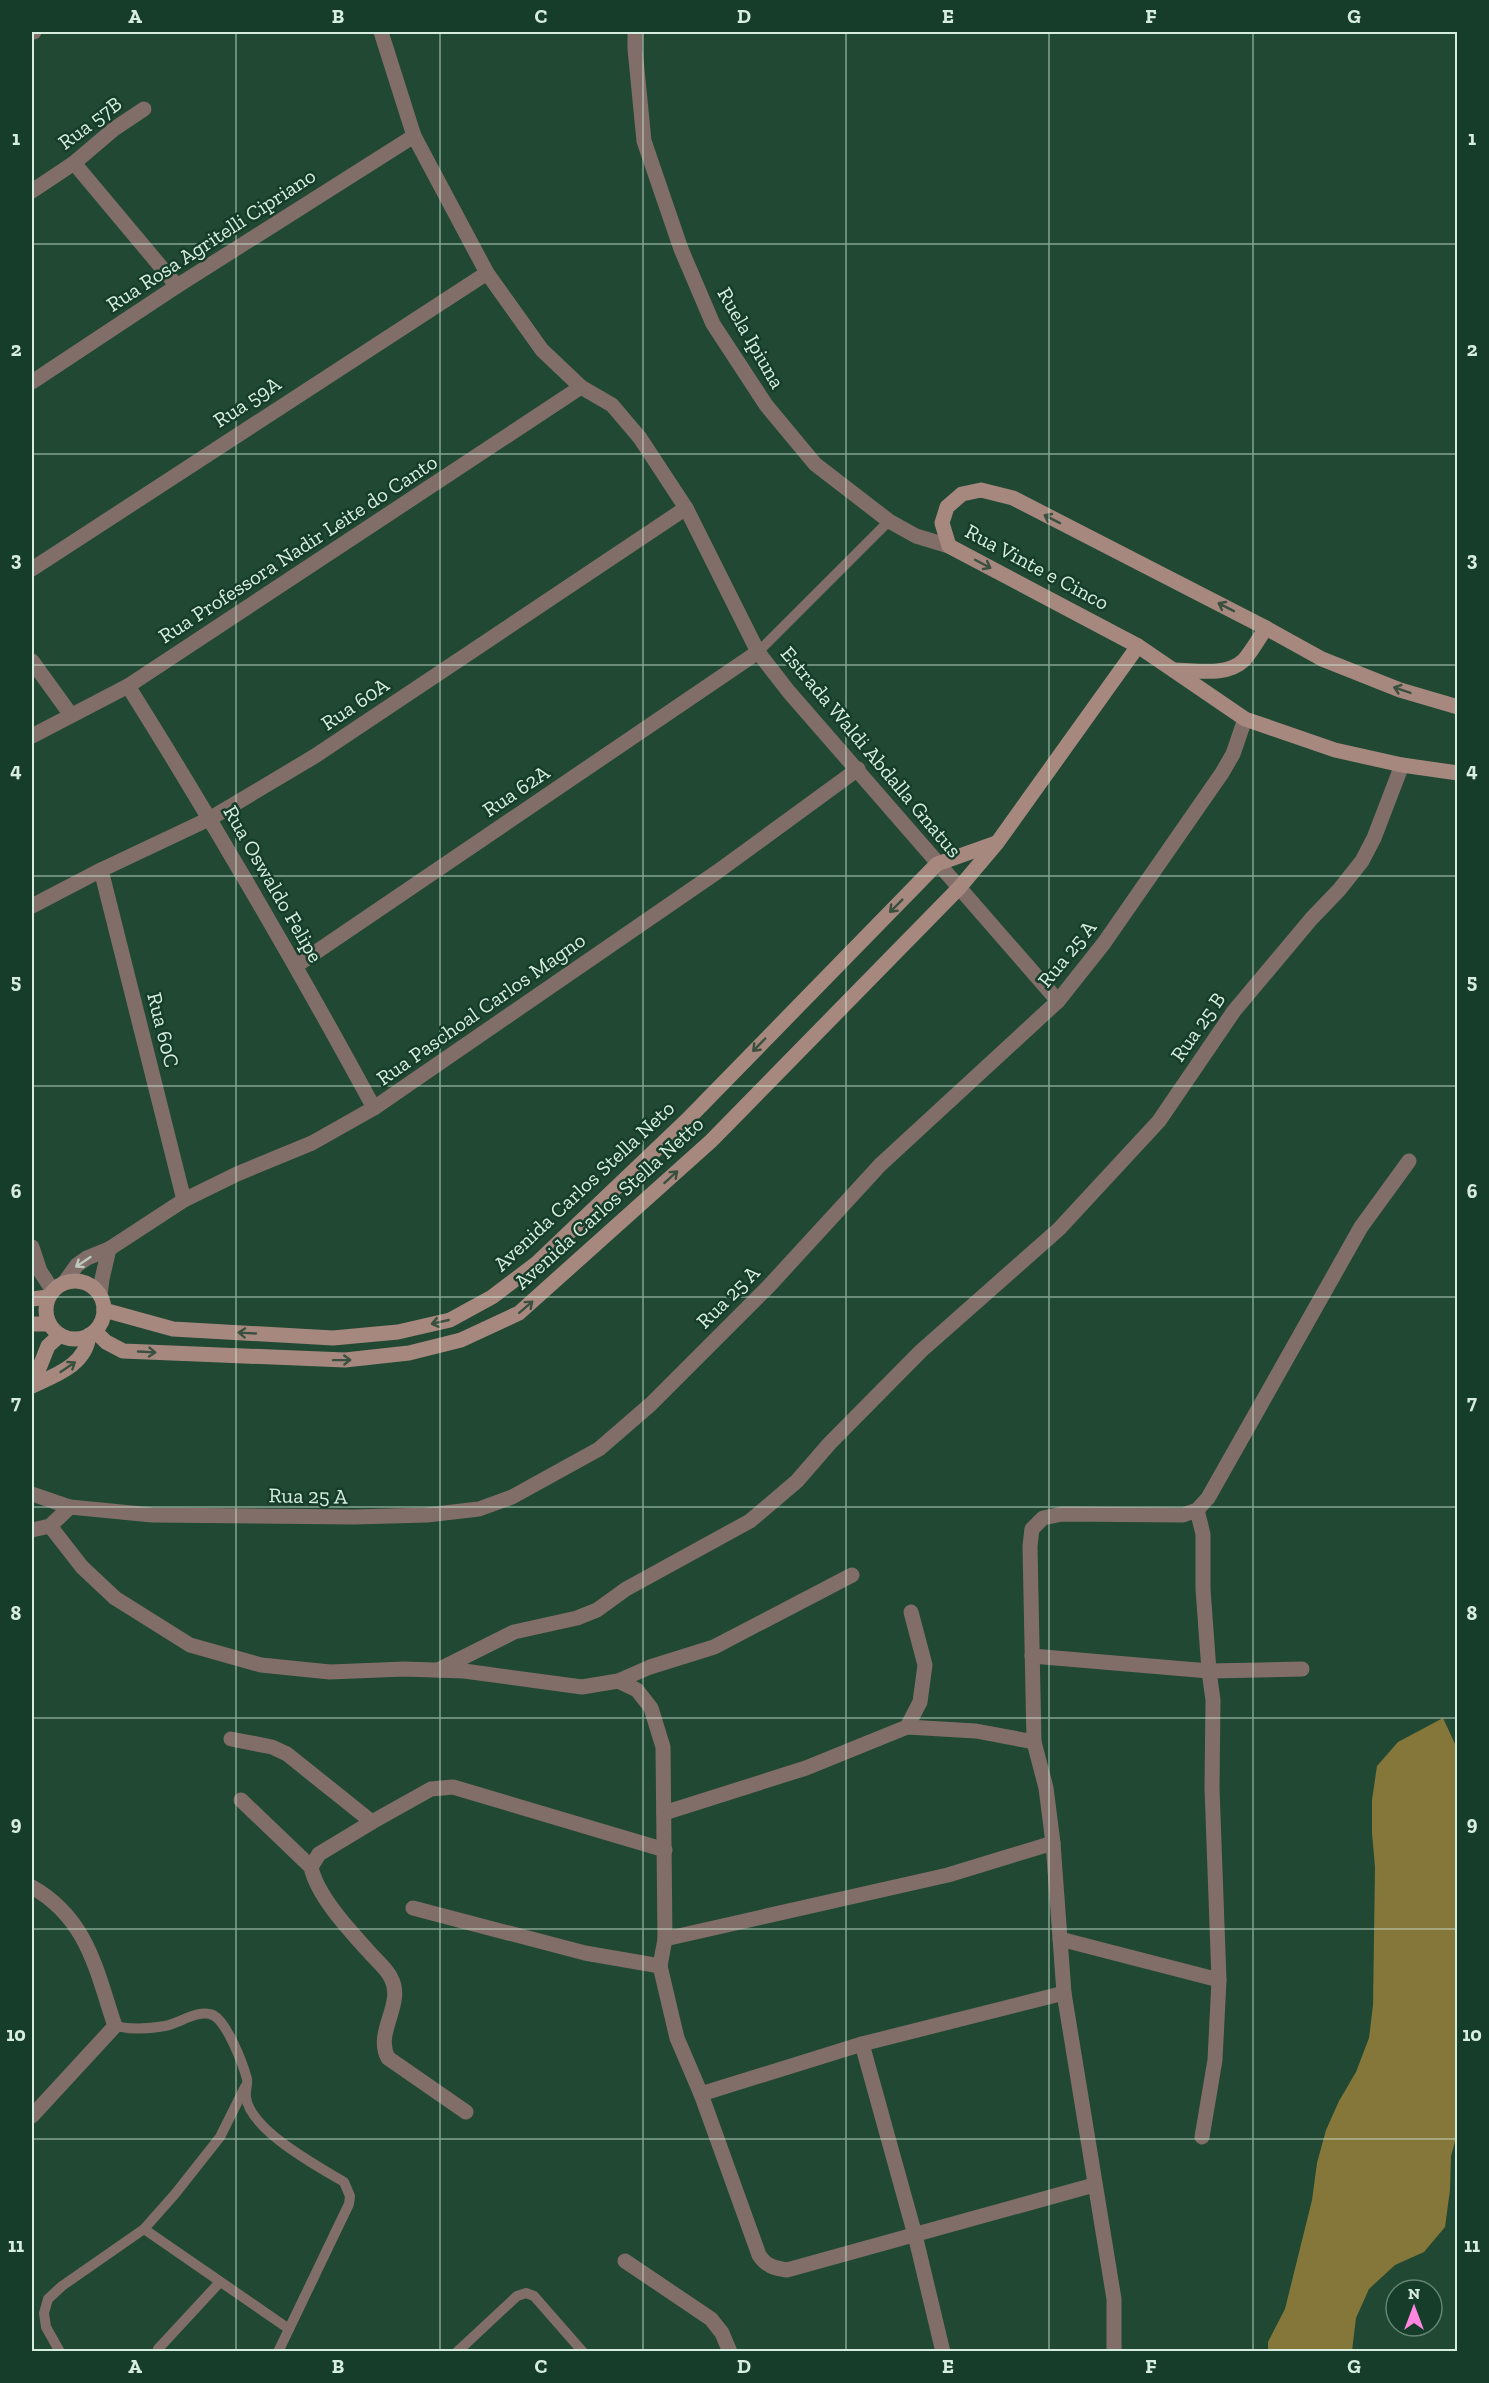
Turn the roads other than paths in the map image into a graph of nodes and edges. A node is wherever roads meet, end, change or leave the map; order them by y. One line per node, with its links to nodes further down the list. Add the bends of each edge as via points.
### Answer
1 (381, 32): 4 (street, Estrada Waldi Abdalla Gnatus)
2 (635, 32): 12 (street, Ruela Ipiuna, via 644,141 681,249 714,324 766,405 815,464)
3 (144, 109): 5 (street, Rua 57B)
4 (414, 136): 7 (street, Estrada Waldi Abdalla Gnatus); 8 (street, Rua Rosa Agritelli Cipriano)
5 (74, 163): 6 (street, Rua 57B); 8 (street)
6 (32, 191)
7 (487, 273): 10 (street, Estrada Waldi Abdalla Gnatus, via 542,350); 14 (street, Rua 59A)
8 (177, 286): 9 (street, Rua Rosa Agritelli Cipriano)
9 (32, 382)
10 (581, 387): 11 (street, Estrada Waldi Abdalla Gnatus, via 612,405 640,438); 20 (street, Rua Professora Nadir Leite do Canto)
11 (686, 508): 17 (street, Estrada Waldi Abdalla Gnatus); 28 (street, Rua 60A, via 315,756)
12 (889, 521): 13 (street, Ruela Ipiuna, via 916,536); 17 (lane)
13 (949, 546): 15 (street, Rua Vinte e Cinco, one-way to 13, via 1013,498 981,490 962,494 947,507 942,523); 16 (street, Rua Vinte e Cinco, one-way to 16)
14 (32, 569)
15 (1266, 628): 19 (street, via 1235,666 1221,671); 21 (street, Rua Vinte e Cinco, one-way to 15, via 1400,690 1322,659)
16 (1138, 646): 19 (street, Rua Vinte e Cinco); 29 (street)
17 (758, 652): 26 (street, Estrada Waldi Abdalla Gnatus); 34 (street, Rua 62A)
18 (32, 661): 22 (street)
19 (1174, 670): 23 (street, Rua Vinte e Cinco)
20 (128, 686): 22 (street, Rua Professora Nadir Leite do Canto); 28 (street, Rua Oswaldo Felipe)
21 (1458, 707)
22 (72, 715): 24 (street, Rua Professora Nadir Leite do Canto)
23 (1245, 719): 25 (street, Rua Vinte e Cinco, via 1335,750); 35 (street, Rua 25 A, via 1222,773 1104,943)
24 (32, 736)
25 (1402, 765): 27 (street, Rua Vinte e Cinco); 57 (street, Rua 25 B, via 1362,861 1233,1011 1159,1120 1059,1229 921,1351 796,1481 750,1521 626,1589 597,1610 514,1632)
26 (858, 769): 30 (street, Estrada Waldi Abdalla Gnatus); 36 (street, Rua Paschoal Carlos Magno, via 717,872)
27 (1458, 773)
28 (211, 818): 31 (street, Rua 60A); 34 (street, Rua Oswaldo Felipe)
29 (997, 843): 30 (street, Avenida Carlos Stella Neto); 32 (street)
30 (937, 864): 32 (street, Estrada Waldi Abdalla Gnatus); 43 (street, Avenida Carlos Stella Neto, one-way to 43, via 687,1119 537,1263 492,1298 450,1320 398,1332 333,1338 173,1329)
31 (101, 870): 33 (street, Rua 60A); 38 (street, Rua 60C)
32 (959, 888): 35 (street, Estrada Waldi Abdalla Gnatus); 46 (street, Avenida Carlos Stella Netto, one-way to 32, via 123,1351 345,1360 409,1353 461,1340 519,1313 711,1141)
33 (32, 906)
34 (297, 965): 36 (street, Rua Oswaldo Felipe)
35 (1058, 1001): 49 (street, Rua 25 A, via 880,1165 769,1286 651,1404 599,1449 540,1483 479,1509 427,1515 152,1515)
36 (374, 1108): 38 (street, Rua Paschoal Carlos Magno, via 312,1143)
37 (1409, 1161): 50 (street, via 1361,1227 1208,1498)
38 (184, 1200): 40 (street, Rua Paschoal Carlos Magno)
39 (32, 1247): 41 (street, via 40,1271)
40 (109, 1250): 41 (street, Rua Paschoal Carlos Magno, one-way to 41, via 77,1264); 43 (street)
41 (55, 1290): 42 (street); 43 (street, via 81,1281); 45 (street, via 46,1315)
42 (32, 1299)
43 (102, 1303): 46 (street, via 103,1318)
44 (32, 1324): 45 (street)
45 (55, 1330): 46 (street, via 75,1339); 47 (street)
46 (92, 1333): 47 (street, one-way to 46, via 82,1357)
47 (32, 1386)
48 (32, 1494): 49 (street, Rua 25 A)
49 (70, 1507): 51 (street)
50 (1197, 1510): 55 (street, via 1165,1516 1062,1514 1043,1518 1032,1529 1030,1546); 58 (street, via 1203,1534)
51 (50, 1526): 52 (street); 57 (street, via 82,1567 115,1598 190,1645 261,1665 330,1672)
52 (32, 1530)
53 (852, 1575): 59 (street, via 714,1647)
54 (911, 1612): 60 (street, via 925,1665 920,1702)
55 (1032, 1656): 58 (street); 62 (street)
56 (1302, 1669): 58 (street)
57 (438, 1670): 59 (street, via 582,1687)
58 (1209, 1671): 74 (street, via 1213,1700)
59 (618, 1681): 64 (street, via 637,1690 651,1708 663,1747)
60 (908, 1727): 62 (street, via 976,1731); 64 (street, via 806,1768)
61 (231, 1740): 65 (street, via 272,1747 287,1754)
62 (1034, 1742): 66 (street, via 1046,1788)
63 (241, 1800): 68 (street)
64 (664, 1813): 67 (street)
65 (372, 1822): 67 (street, via 431,1789 453,1787); 68 (street, via 319,1854)
66 (1053, 1843): 71 (street); 72 (street, via 948,1875)
67 (665, 1850): 72 (street)
68 (311, 1867): 80 (street, via 314,1883 391,1976 395,1997 384,2050 388,2058)
69 (32, 1887): 76 (street, via 78,1928 93,1959)
70 (413, 1908): 73 (street, via 585,1953)
71 (1060, 1939): 74 (street); 75 (street)
72 (665, 1940): 73 (street)
73 (660, 1966): 79 (street, via 677,2038)
74 (1219, 1980): 82 (street, via 1215,2060)
75 (1064, 1993): 77 (street); 83 (street)
76 (115, 2026): 78 (lane, via 130,2030 150,2028 211,2014 227,2031); 81 (street)
77 (862, 2043): 79 (street); 85 (street)
78 (248, 2082): 84 (lane, via 220,2137); 90 (lane, via 246,2097 264,2127 344,2182 350,2196)
79 (701, 2094): 85 (street, via 764,2263 787,2270)
80 (466, 2112)
81 (32, 2116)
82 (1202, 2137)
83 (1094, 2185): 85 (street); 98 (street, via 1114,2299)
84 (144, 2229): 87 (lane); 89 (lane, via 62,2286 48,2299)
85 (915, 2235): 97 (street)
86 (625, 2261): 96 (street, via 711,2319)
87 (220, 2282): 90 (lane); 91 (lane)
88 (32, 2311): 89 (lane)
89 (44, 2313): 92 (lane, via 46,2326)
90 (288, 2329): 93 (lane)
91 (158, 2349)
92 (60, 2352)
93 (278, 2352)
94 (457, 2352): 95 (lane, via 517,2296 526,2293 534,2296)
95 (583, 2352)
96 (730, 2352)
97 (943, 2352)
98 (1114, 2352)

